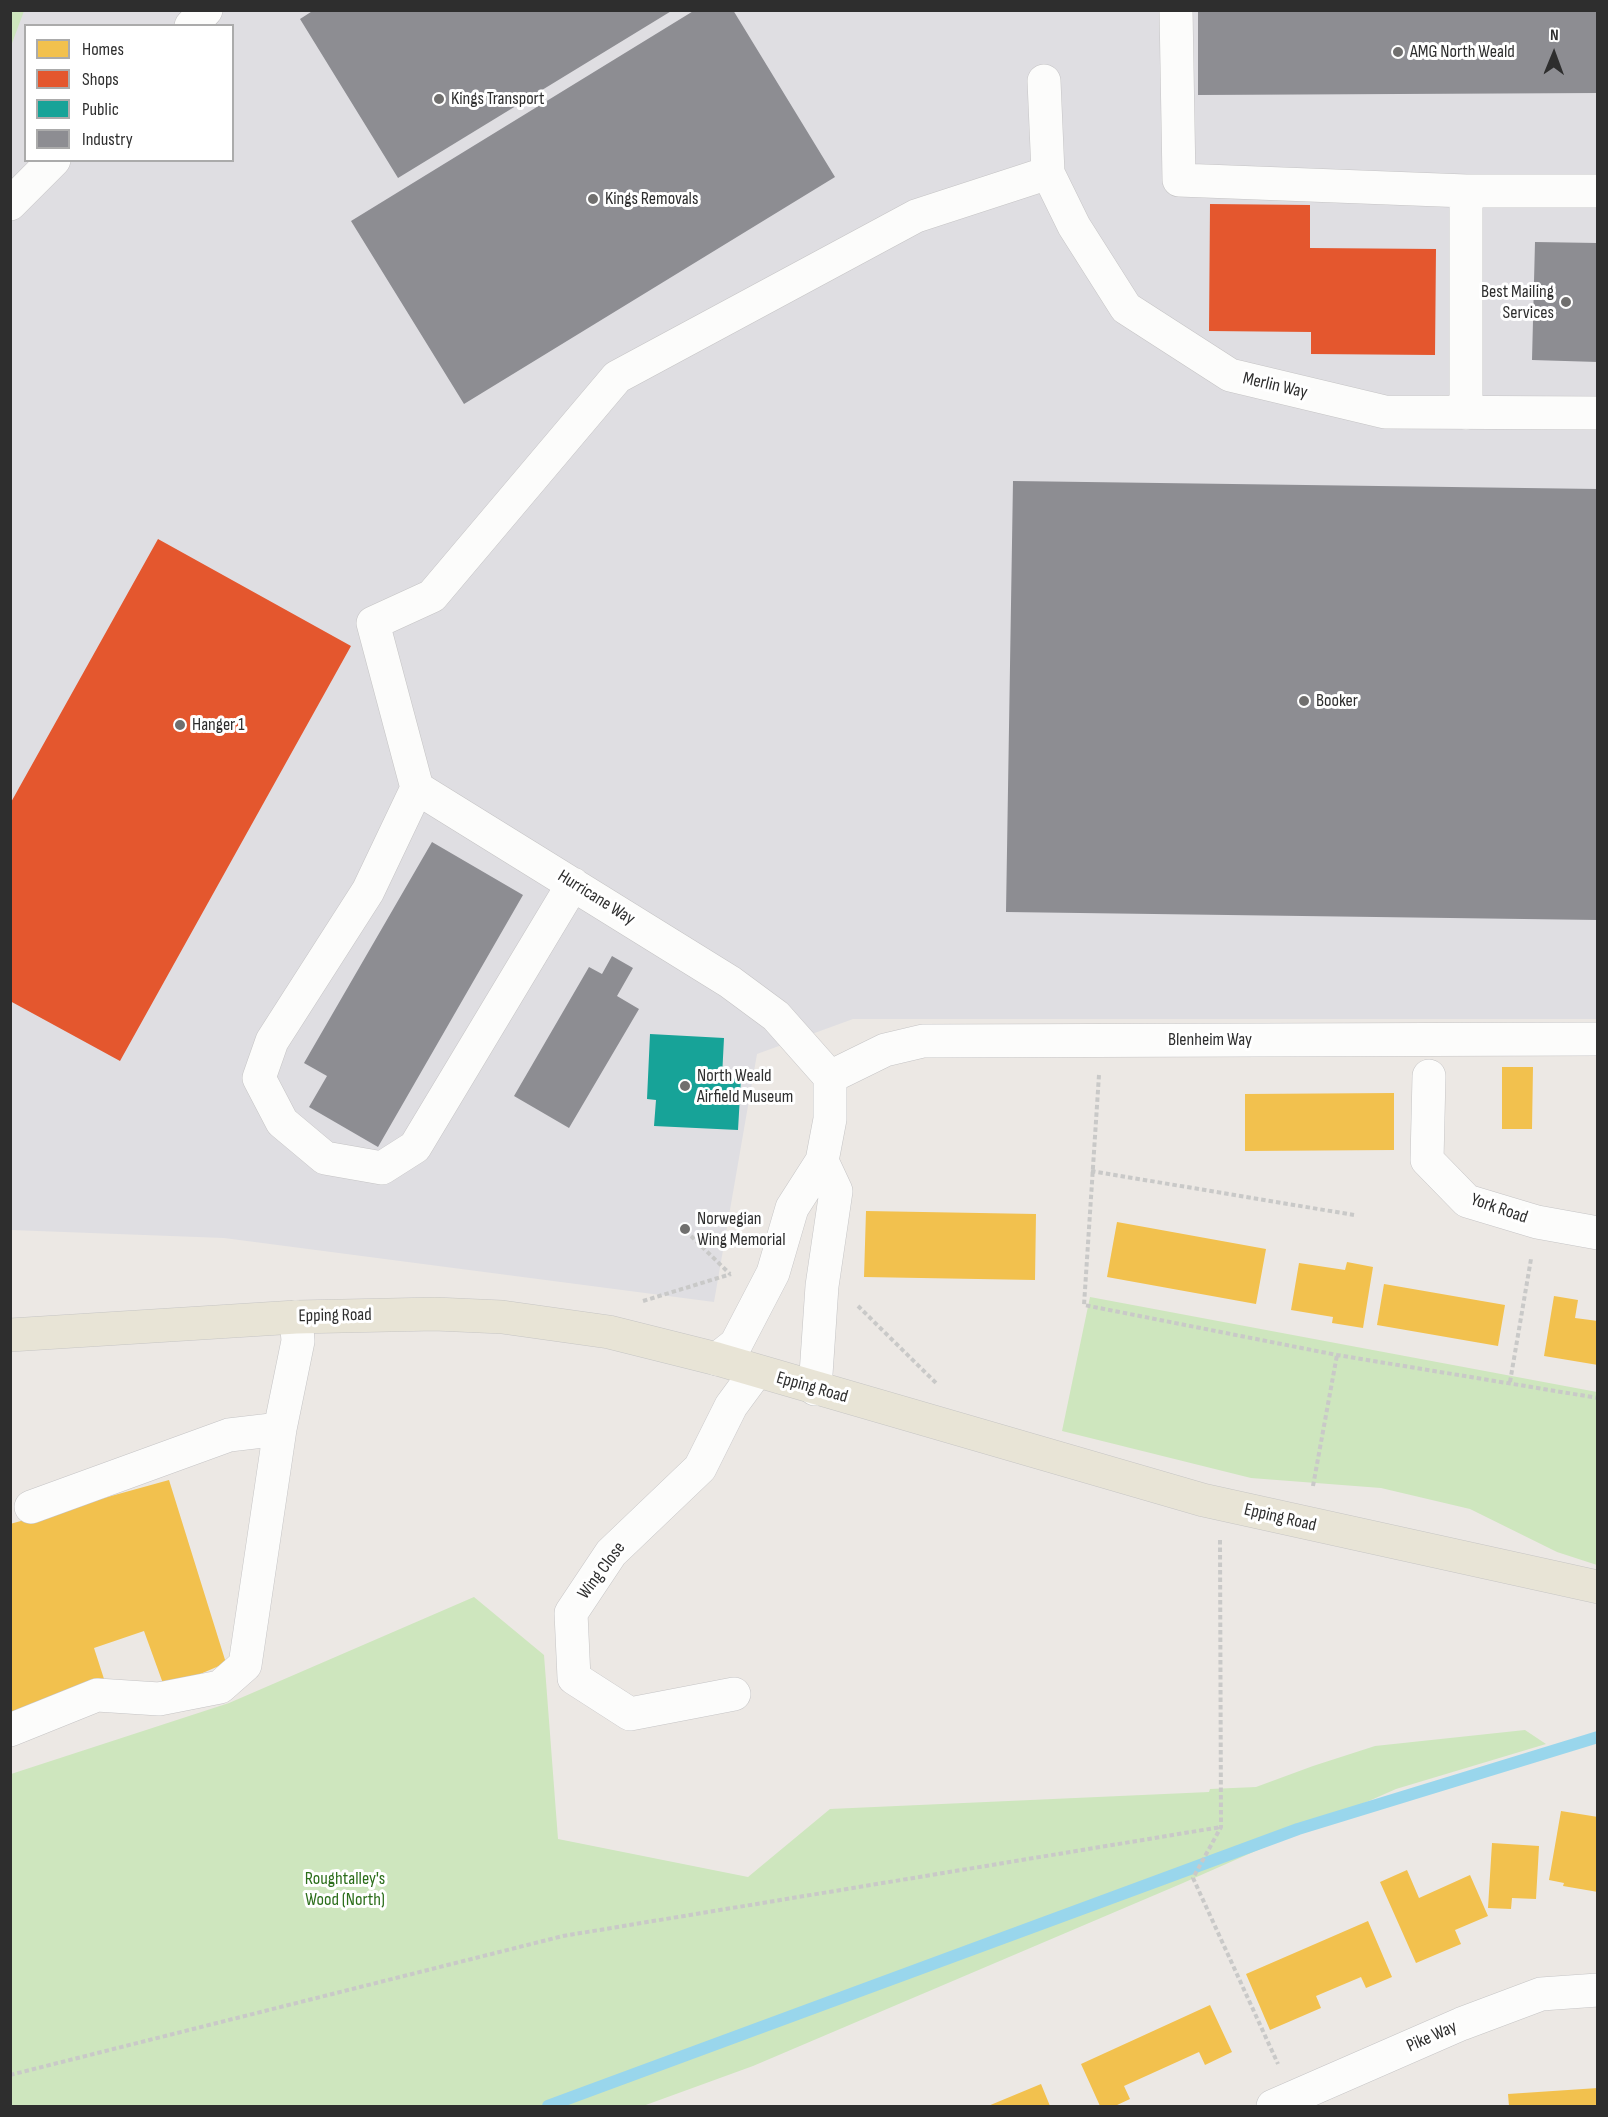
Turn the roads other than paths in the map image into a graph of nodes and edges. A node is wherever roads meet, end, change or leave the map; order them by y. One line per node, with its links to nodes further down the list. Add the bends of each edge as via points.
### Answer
1 (206, 10): 3 (street)
2 (1176, 10): 7 (street, via 1179,180)
3 (193, 24)
4 (1044, 81): 6 (street, Merlin Way)
5 (52, 162): 9 (street)
6 (1048, 173): 10 (street, Merlin Way, via 1074,226 1126,308 1230,375 1385,412); 12 (street, via 916,216 617,377 432,596 373,622)
7 (1466, 191): 8 (street); 10 (street)
8 (1598, 191)
9 (10, 204)
10 (1466, 413): 11 (street, Merlin Way)
11 (1598, 413)
12 (417, 788): 13 (street, Hurricane Way); 13 (street, via 368,891 272,1041 259,1078 282,1122 325,1158 382,1168 415,1147)
13 (573, 884): 16 (street, Hurricane Way, via 767,1009)
14 (1598, 1039): 16 (street, Blenheim Way, via 923,1041 885,1050)
15 (1429, 1076): 18 (street, York Road, via 1427,1160 1467,1201 1537,1222)
16 (830, 1077): 17 (street, via 830,1119)
17 (822, 1161): 21 (street, via 792,1208 773,1273 736,1344); 23 (street, via 836,1191 822,1286)
18 (1598, 1233)
19 (296, 1317): 20 (main road, Epping Road); 21 (main road, Epping Road, via 502,1317 609,1332); 24 (street, via 297,1341)
20 (10, 1335)
21 (717, 1359): 22 (main road, Epping Road)
22 (756, 1372): 23 (main road, Epping Road); 27 (street, Wing Close, via 730,1406 699,1468 611,1553 571,1613 574,1678 630,1714)
23 (815, 1389): 26 (main road, Epping Road, via 1203,1500)
24 (280, 1429): 25 (street, via 229,1435); 28 (street, via 245,1665 220,1687 159,1699 97,1695)
25 (31, 1507)
26 (1598, 1587)
27 (734, 1694)
28 (10, 1730)
29 (1598, 1990): 30 (street, Pike Way, via 1541,1994 1461,2024)
30 (1283, 2102)

